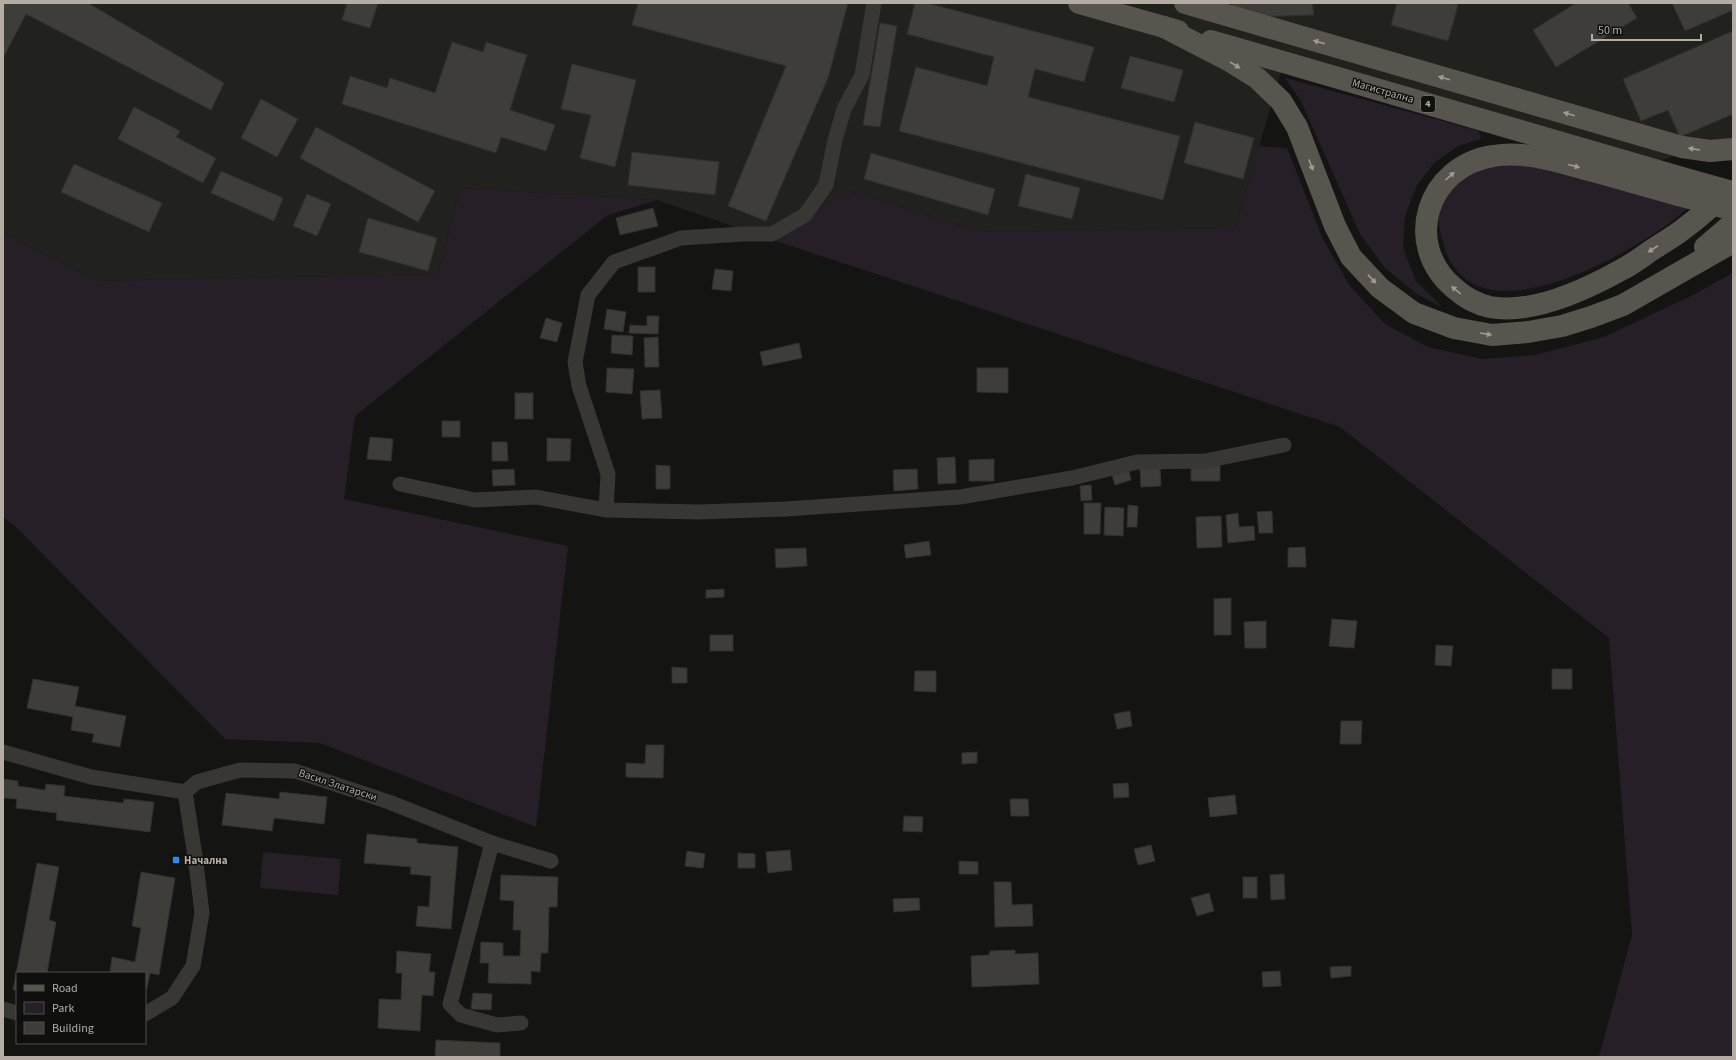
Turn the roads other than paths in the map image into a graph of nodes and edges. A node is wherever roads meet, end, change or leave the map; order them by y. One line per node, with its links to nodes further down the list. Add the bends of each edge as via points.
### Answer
1 (874, 3): 15 (street, via 862,75 844,109 826,185 805,215 772,234 681,238 614,262 588,295 575,362 579,386 608,474)
2 (1079, 3): 4 (main road, Магистрална / 4)
3 (1185, 3): 5 (main road, one-way to 3, via 1710,151 1682,147)
4 (1164, 27): 7 (main road, Магистрална / 4); 12 (main road, one-way to 12, via 1257,78 1281,101 1296,127 1334,226 1351,257 1380,288 1414,313 1454,328 1484,334 1528,332 1562,326 1617,308)
5 (1733, 149)
6 (1733, 186): 7 (main road, one-way to 7, via 1685,228 1622,270 1559,299 1532,306 1490,307 1462,295 1440,273 1428,248 1427,218 1439,187 1449,176 1475,160 1515,154)
7 (1686, 188): 8 (main road, Магистрална / 4, bridge); 9 (main road, bridge)
8 (1733, 192)
9 (1733, 210)
10 (1733, 223): 12 (main road)
11 (1733, 242): 12 (main road)
12 (1656, 287)
13 (1284, 445): 15 (street, via 1205,460 1137,462 1072,478 960,497 786,509 699,512)
14 (400, 484): 15 (street, via 475,500 536,497)
15 (606, 510)
16 (3, 752): 17 (street, via 91,777)
17 (185, 792): 18 (street, Васил Златарски, via 197,782 240,770 295,771 389,802); 22 (street, via 202,913 193,966 172,998)
18 (492, 843): 19 (street, Васил Златарски); 23 (street, via 450,1004 461,1015 497,1025)
19 (551, 861)
20 (3, 1009): 21 (street)
21 (16, 1013)
22 (146, 1013)
23 (521, 1023)

